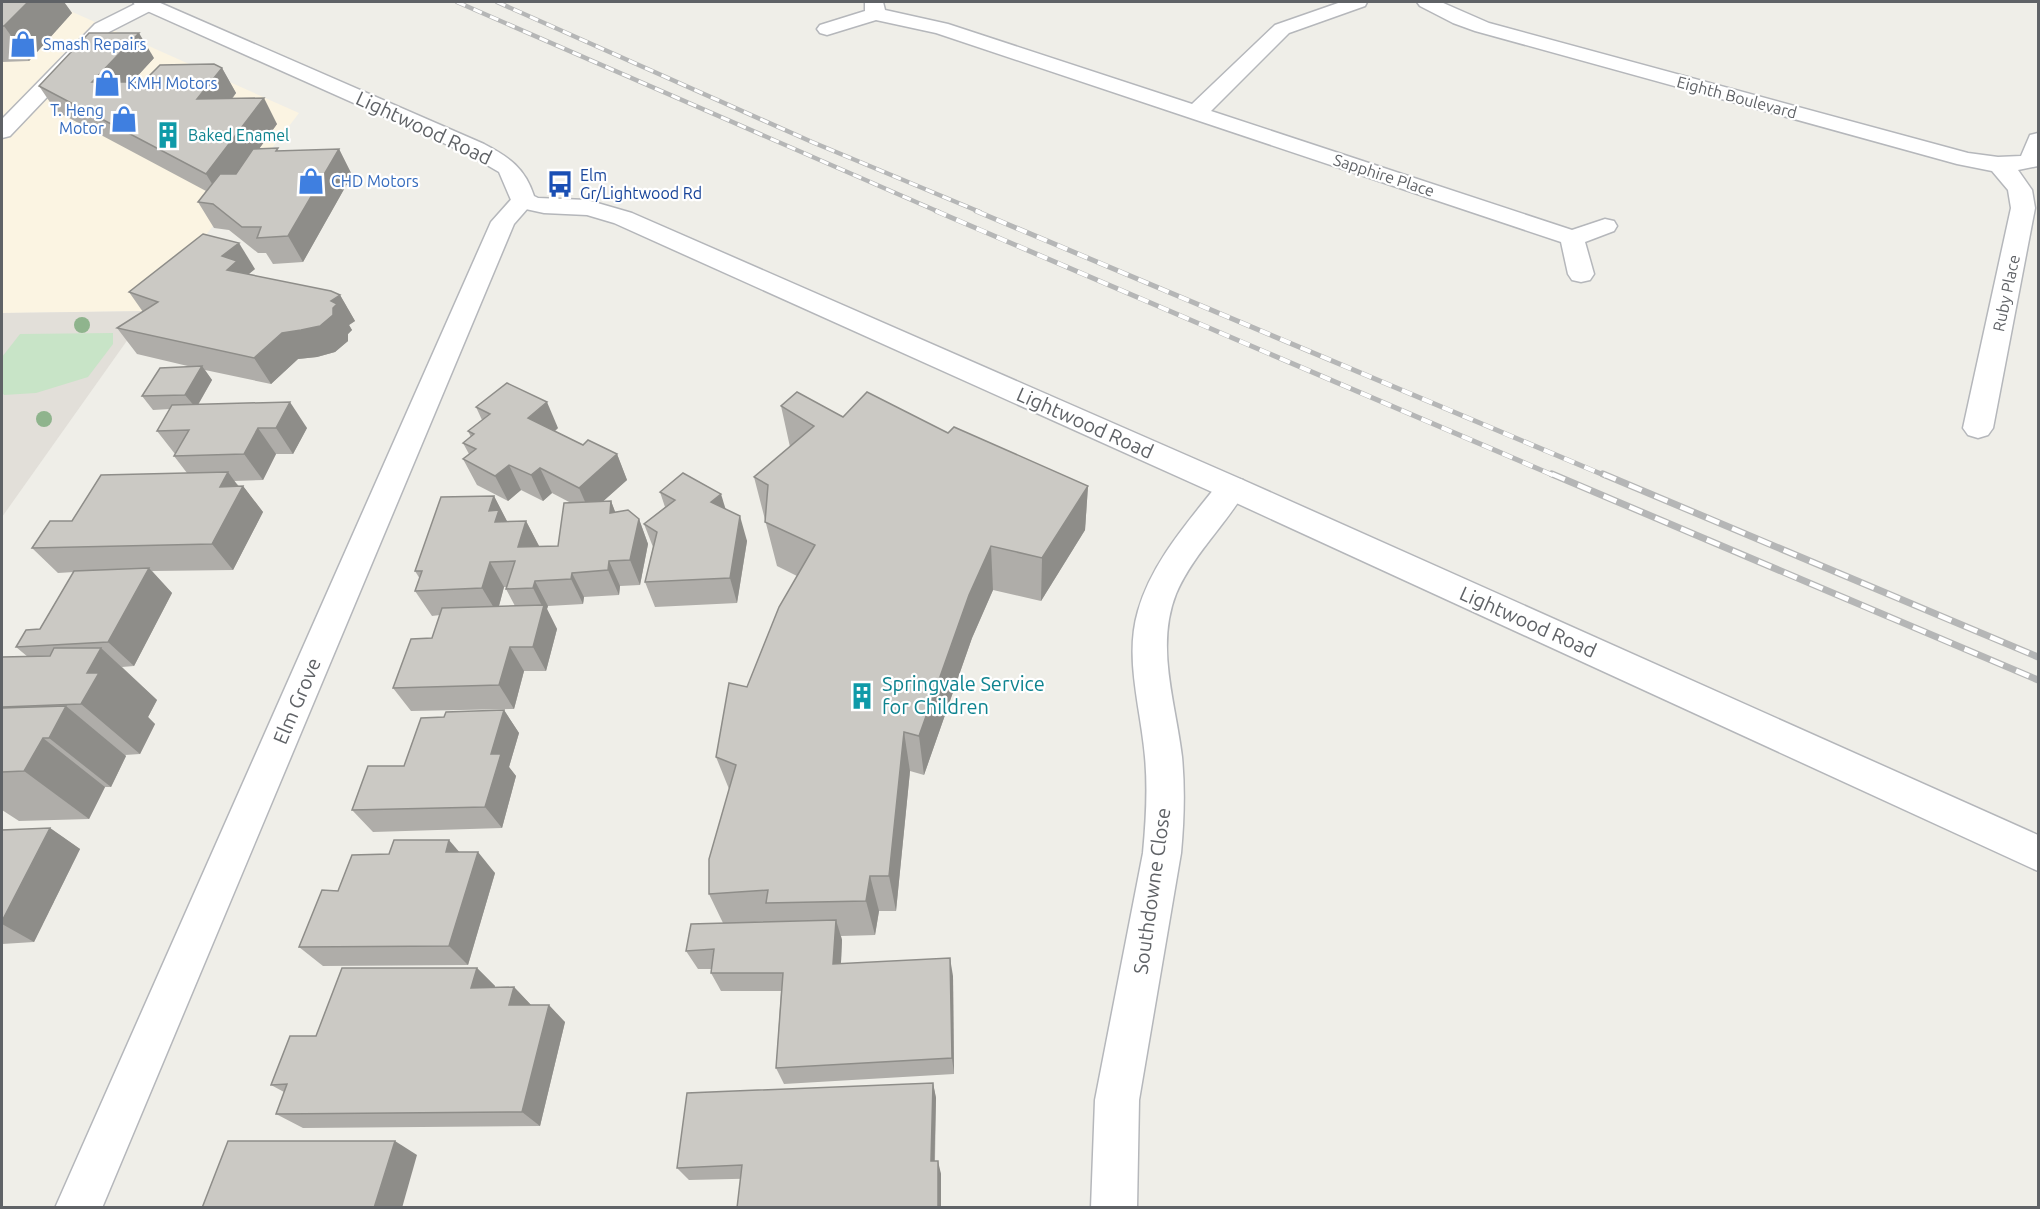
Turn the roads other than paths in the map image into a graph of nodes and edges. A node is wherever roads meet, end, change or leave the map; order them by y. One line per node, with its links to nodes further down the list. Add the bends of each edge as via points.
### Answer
1 (1358, 2): 6 (street, via 1282,29)
2 (1427, 2): 9 (street, Eighth Boulevard, via 1460,18 1516,36 1965,159)
3 (146, 3): 7 (street, via 102,28); 10 (street, Lightwood Road, via 476,149 511,170)
4 (874, 8): 5 (street, Sapphire Place); 6 (street, Sapphire Place)
5 (827, 29)
6 (1196, 112): 12 (street, Sapphire Place)
7 (2, 130)
8 (2038, 140): 9 (street, Eighth Boulevard, via 2031,161)
9 (2000, 165): 14 (street, Ruby Place, via 2020,190 2023,208)
10 (523, 200): 15 (street, Lightwood Road, via 538,206 601,210 623,218); 17 (street, Elm Grove, via 503,222)
11 (1605, 226): 12 (street)
12 (1572, 238): 13 (street)
13 (1581, 274)
14 (1978, 428)
15 (1232, 488): 16 (street, Lightwood Road); 18 (street, Southdowne Close, via 1171,575 1154,613 1152,674 1166,814 1118,1100)
16 (2038, 854)
17 (78, 1208)
18 (1114, 1208)

